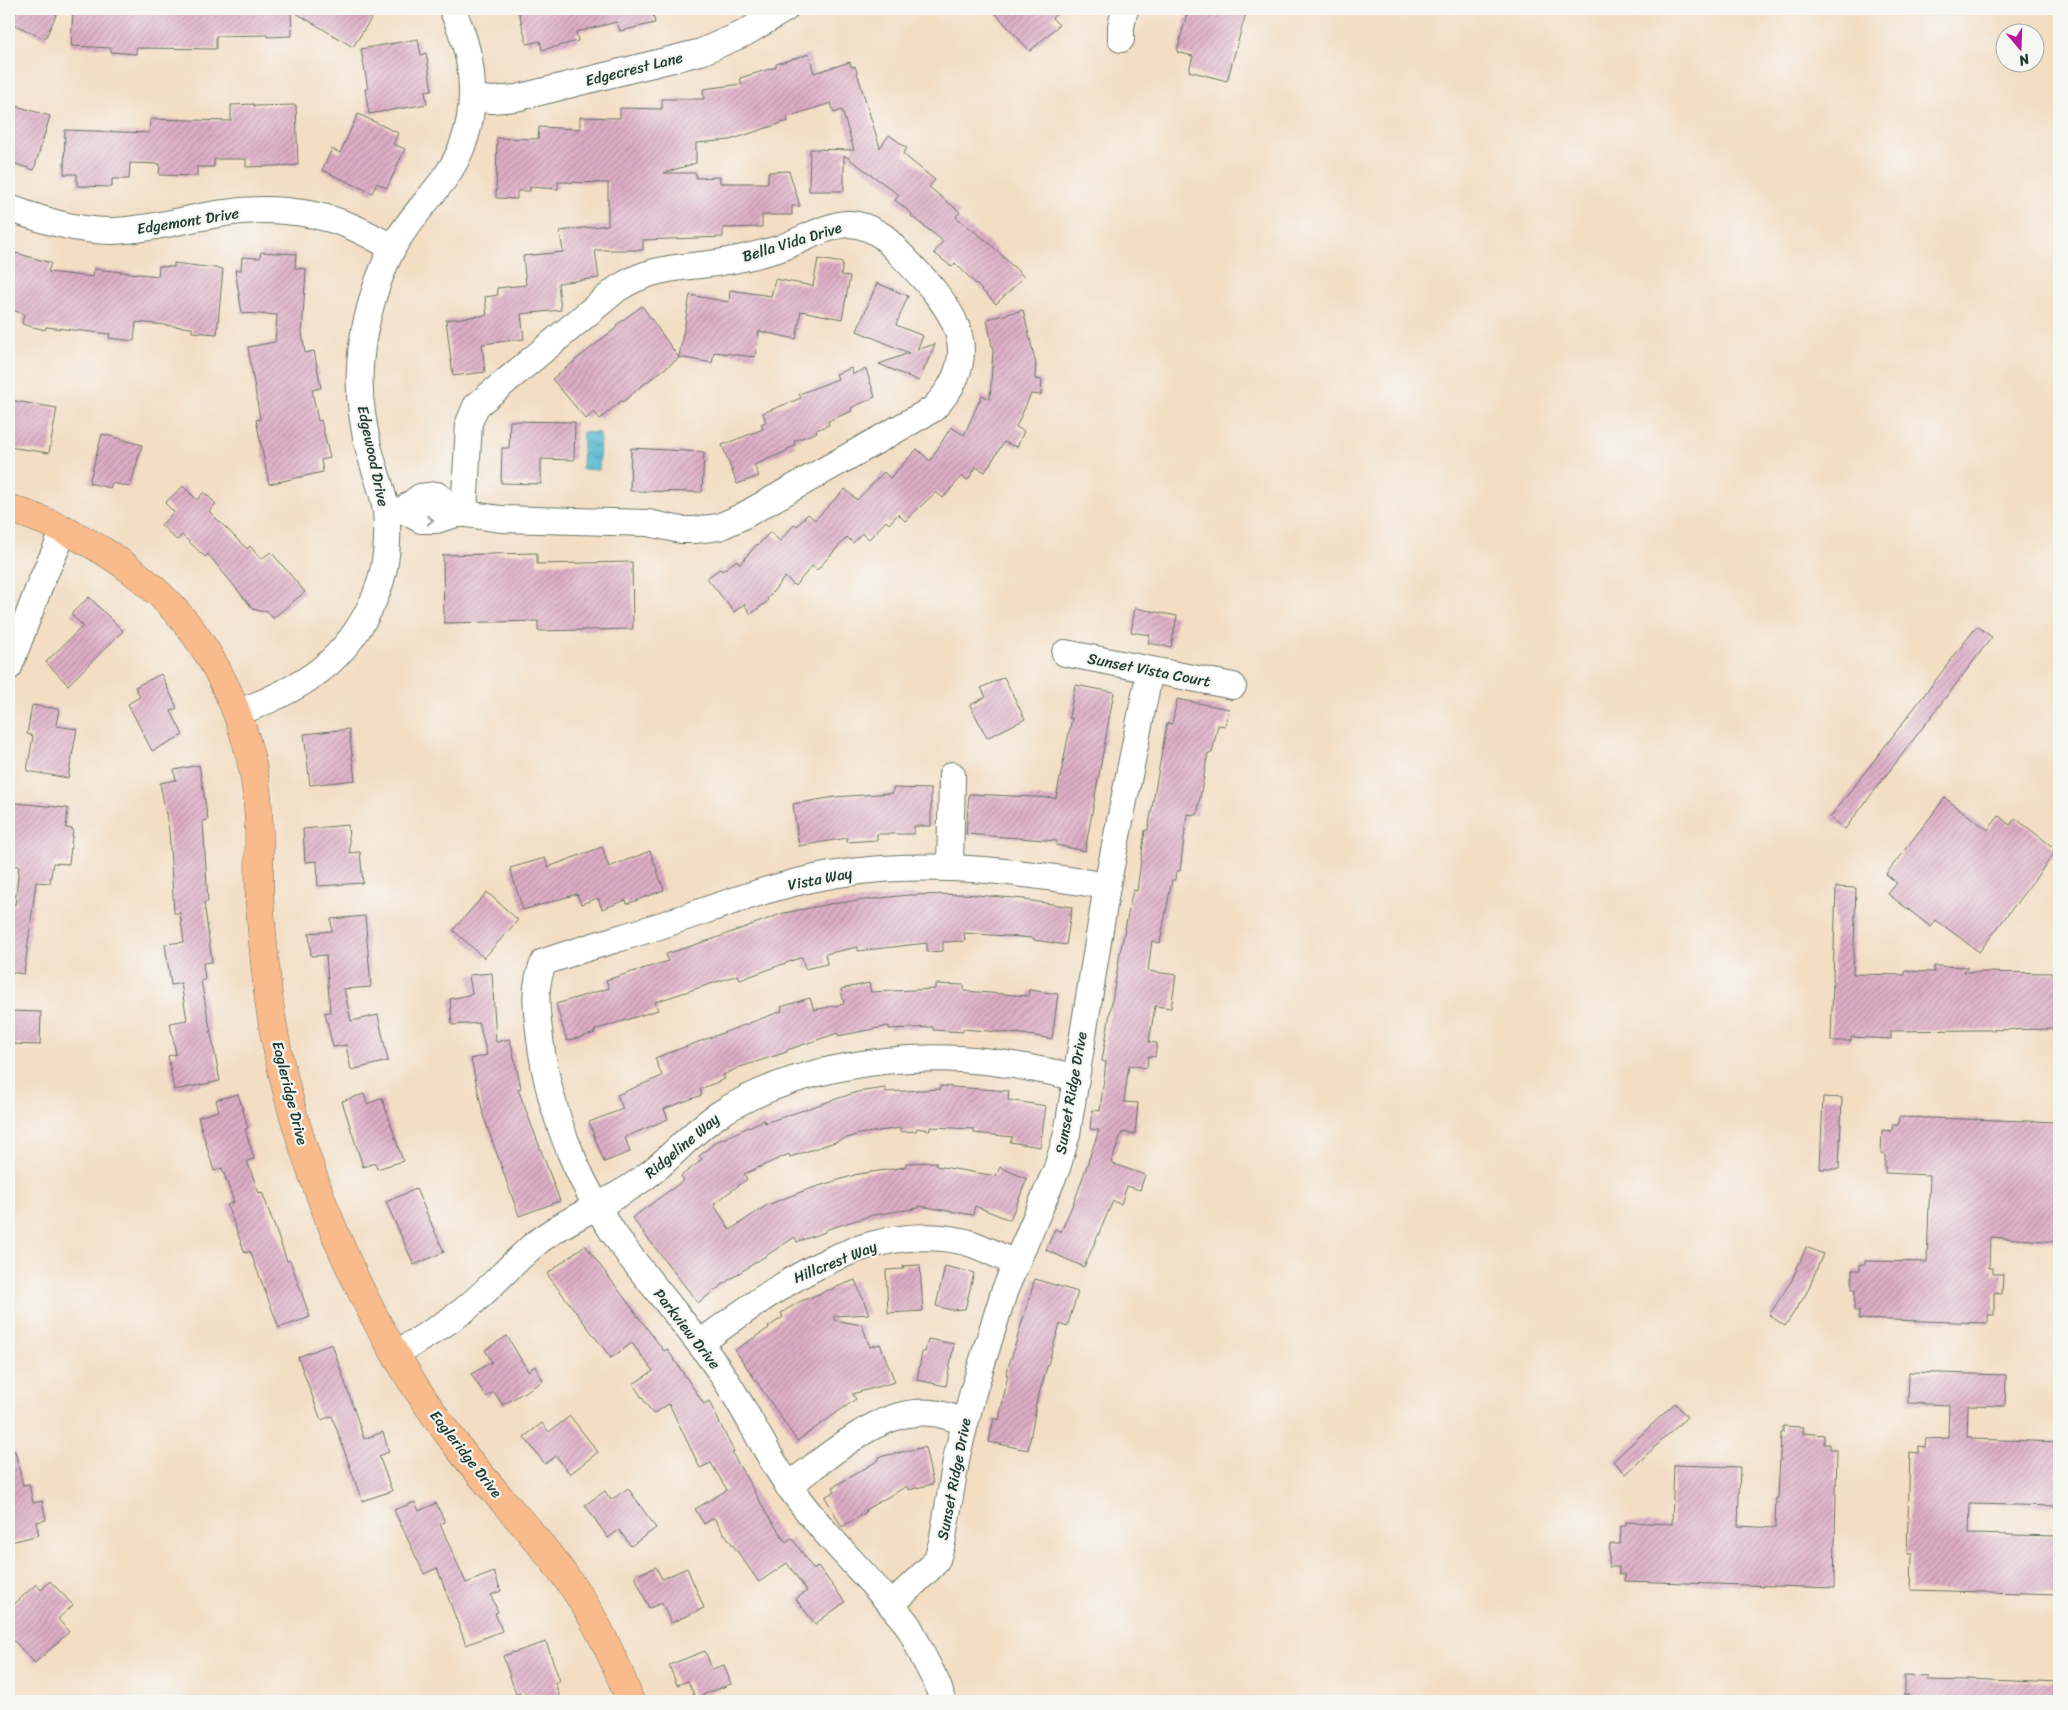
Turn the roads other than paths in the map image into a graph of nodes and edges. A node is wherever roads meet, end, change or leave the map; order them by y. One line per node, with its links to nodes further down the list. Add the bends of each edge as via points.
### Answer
1 (452, 9): 5 (street, Edgewood Drive, via 467,46)
2 (785, 9): 5 (street, Edgecrest Lane, via 724,43 676,59 516,98)
3 (1125, 9): 4 (street)
4 (1121, 39)
5 (473, 98): 7 (street, Edgewood Drive, via 467,130 454,163)
6 (9, 208): 7 (street, Edgemont Drive, via 60,224 110,231 155,228 226,212 280,211 345,224)
7 (393, 248): 9 (street, Edgewood Drive, via 369,312 360,388 365,434)
8 (9, 508): 11 (main road, Eagleridge Drive)
9 (394, 512): 10 (street, via 420,497 437,495); 16 (street, Edgewood Drive, via 386,534 376,594 356,633 325,668 304,683)
10 (462, 513): 10 (street, Bella Vida Drive, via 469,423 476,406 617,289 637,277 658,270 750,256 833,227 856,224 884,237 941,298 955,321 961,346 957,373 948,392 933,409 731,522 707,529 681,530 660,524 501,519)
11 (65, 529): 13 (street, via 44,574); 16 (main road, Eagleridge Drive, via 140,575 175,609 217,669)
12 (1065, 653): 14 (street, Sunset Vista Court)
13 (9, 667)
14 (1150, 670): 15 (street, Sunset Vista Court); 19 (street, Sunset Ridge Drive)
15 (1233, 686)
16 (237, 713): 25 (main road, Eagleridge Drive, via 256,788 260,909 267,978 290,1101 334,1232)
17 (952, 775): 18 (street)
18 (950, 867): 19 (street, Vista Way, via 1008,871); 20 (street, Vista Way, via 851,872 803,881 749,895)
19 (1107, 886): 21 (street, Sunset Ridge Drive)
20 (544, 962): 22 (street, Parkview Drive, via 536,987 545,1068 564,1138)
21 (1075, 1077): 22 (street, Ridgeline Way, via 988,1062 931,1059 868,1064 792,1081 719,1114 654,1170); 23 (street, Sunset Ridge Drive, via 1063,1151)
22 (597, 1208): 24 (street, Parkview Drive, via 629,1255); 25 (street, Ridgeline Way, via 537,1243 463,1310)
23 (1015, 1263): 24 (street, Hillcrest Way, via 965,1242 924,1238 889,1241 840,1257 791,1280); 26 (street, Sunset Ridge Drive)
24 (700, 1343): 27 (street, Parkview Drive)
25 (395, 1354): 30 (main road, Eagleridge Drive, via 460,1449 542,1546 581,1598)
26 (965, 1422): 27 (street, via 931,1413 886,1419 864,1431); 28 (street, Sunset Ridge Drive, via 937,1559)
27 (788, 1486): 28 (street, Parkview Drive)
28 (892, 1604): 29 (street, Parkview Drive, via 913,1632)
29 (924, 1660): 31 (street, Parkview Drive); 32 (street, Parkview Drive, via 940,1688)
30 (630, 1701)
31 (924, 1701)
32 (942, 1701)

